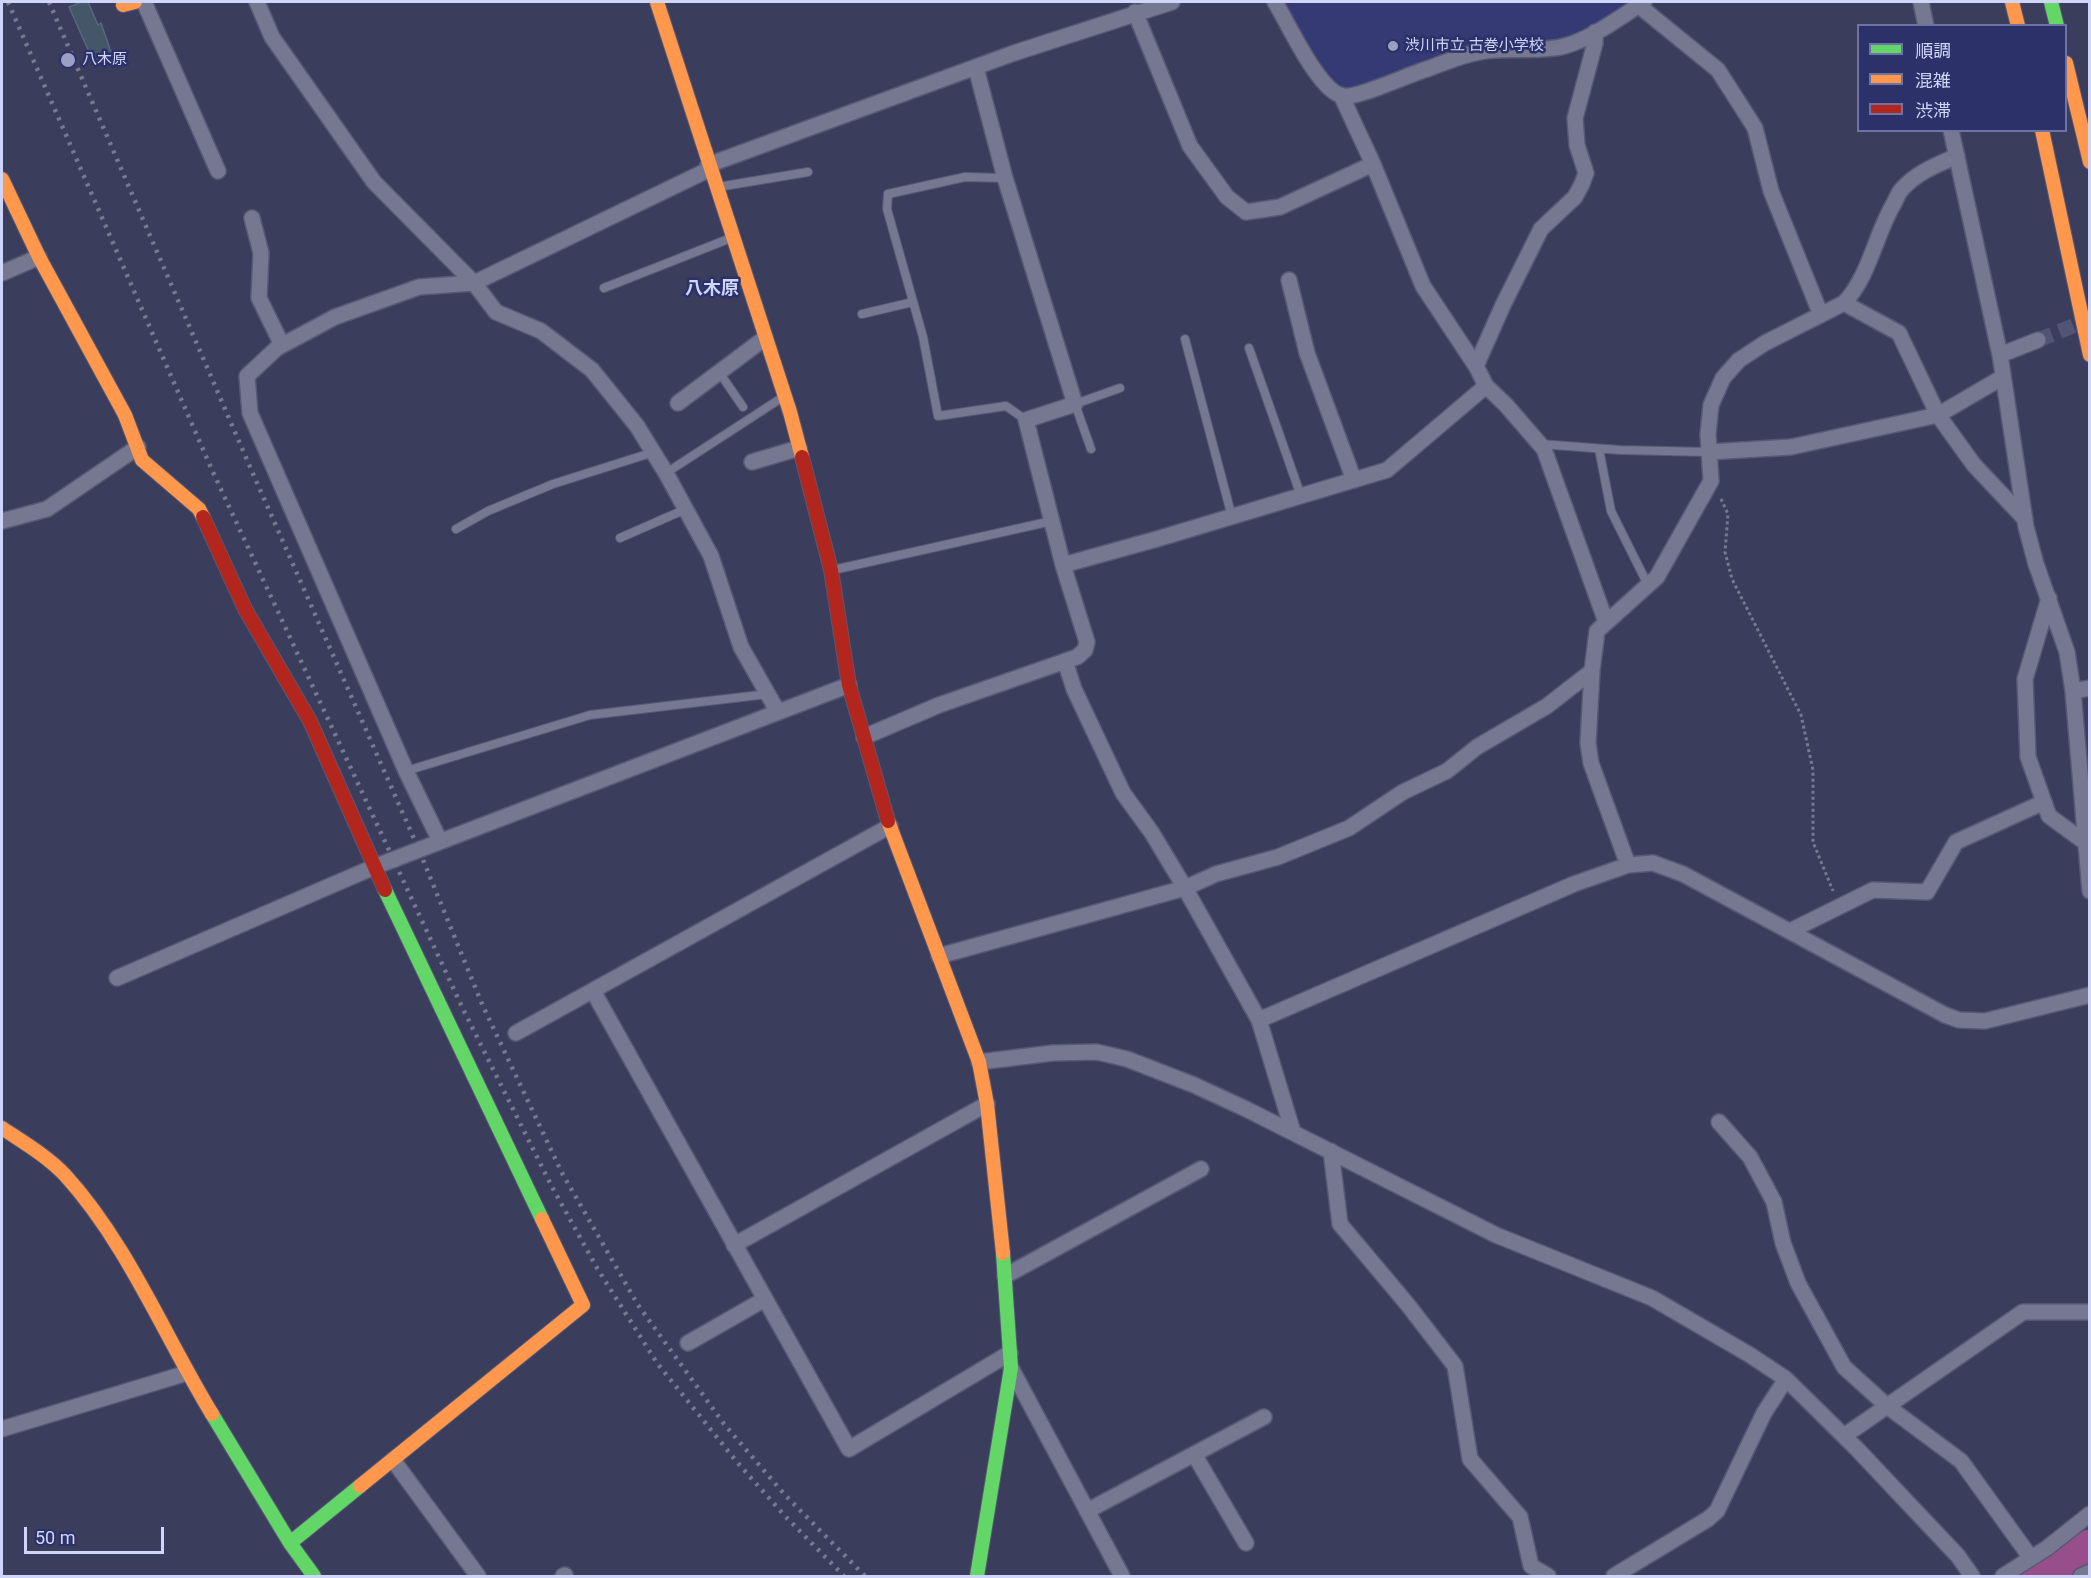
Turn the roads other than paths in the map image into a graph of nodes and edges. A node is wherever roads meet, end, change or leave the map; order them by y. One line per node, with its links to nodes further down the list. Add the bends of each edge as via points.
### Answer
1 (144, 2): 24 (street)
2 (257, 2): 34 (street, via 272,37 374,182)
3 (657, 2): 23 (main road)
4 (1172, 2): 10 (street)
5 (1275, 2): 17 (street, via 1318,77)
6 (1921, 2): 11 (street)
7 (2012, 2): 12 (main road)
8 (2051, 2): 13 (main road)
9 (1641, 3): 14 (street); 39 (street, via 1718,70 1755,128 1771,191)
10 (1135, 12): 16 (street); 22 (street, via 1190,146 1227,197 1246,212 1280,207)
11 (1926, 24)
12 (2018, 24)
13 (2056, 24)
14 (1595, 32): 17 (street, via 1565,46 1468,55 1371,91); 47 (street, via 1575,118 1577,145 1586,173 1575,197 1541,229)
15 (2067, 67): 21 (main road)
16 (976, 69): 23 (street); 26 (street)
17 (1341, 95): 22 (street)
18 (1951, 132): 20 (street)
19 (2042, 132): 46 (main road)
20 (1957, 156): 37 (street, via 1922,171 1901,190 1853,293); 45 (street)
21 (2090, 162)
22 (1373, 164): 47 (street, via 1423,286)
23 (709, 167): 28 (main road); 34 (street)
24 (218, 171)
25 (808, 172): 28 (lane)
26 (1005, 178): 36 (lane, via 965,177 888,194 887,209); 54 (street)
27 (2, 179): 31 (main road)
28 (716, 188): 30 (main road)
29 (252, 218): 43 (street, via 261,253 259,298)
30 (732, 237): 35 (lane); 40 (main road)
31 (39, 257): 32 (street); 59 (main road, via 126,415)
32 (2, 273)
33 (1289, 280): 67 (street, via 1307,352)
34 (474, 283): 43 (street, via 419,286 335,317); 63 (street, via 496,312 541,332 592,370)
35 (604, 288)
36 (913, 302): 38 (lane); 57 (lane, via 938,416 1006,406)
37 (1844, 303): 39 (street); 56 (street, via 1899,333)
38 (862, 314)
39 (1821, 315): 64 (street, via 1765,343 1723,378 1711,405)
40 (765, 338): 48 (street); 52 (main road)
41 (1185, 339): 70 (lane)
42 (2038, 340): 45 (street)
43 (282, 345): 89 (street, via 247,376 250,413)
44 (1249, 348): 68 (lane)
45 (2000, 355): 49 (street)
46 (2090, 355)
47 (1476, 366): 50 (street)
48 (719, 372): 53 (street); 55 (lane)
49 (2003, 377): 56 (street); 71 (street)
50 (1486, 386): 58 (street); 67 (street, via 1387,470)
51 (1120, 388): 54 (lane)
52 (784, 396): 60 (main road); 66 (lane)
53 (678, 403)
54 (1075, 404): 57 (street); 61 (lane)
55 (743, 407)
56 (1938, 415): 64 (street, via 1791,447); 71 (street, via 1974,465)
57 (1026, 420): 73 (street)
58 (1540, 444): 62 (lane); 80 (street)
59 (138, 447): 72 (street, via 47,509); 95 (main road, via 142,460 199,509 245,609 310,721)
60 (799, 448): 65 (street); 77 (main road)
61 (1090, 449)
62 (1599, 449): 64 (lane); 78 (lane, via 1611,511)
63 (654, 452): 66 (street); 74 (lane, via 553,484 488,511)
64 (1709, 452): 78 (street, via 1711,482 1657,577)
65 (752, 462)
66 (666, 473): 69 (street)
67 (1354, 480): 68 (street)
68 (1301, 496): 70 (street)
69 (686, 509): 75 (lane); 86 (street, via 711,556 741,647)
70 (1232, 517): 76 (street)
71 (2025, 519): 79 (street)
72 (2, 521)
73 (1052, 521): 76 (street); 77 (lane)
74 (456, 530)
75 (620, 538)
76 (1063, 564): 81 (street, via 1087,642 1077,657)
77 (831, 570): 83 (main road)
78 (1648, 585): 80 (street)
79 (2049, 598): 85 (street, via 2067,652); 90 (street, via 2025,679 2028,757)
80 (1606, 622): 82 (street, via 1598,631)
81 (1065, 661): 88 (street, via 939,705); 96 (street, via 1123,793)
82 (1592, 671): 94 (street, via 1588,742 1591,763); 96 (street, via 1547,706 1477,747 1447,771 1403,792 1349,828 1278,858 1216,874)
83 (849, 685): 87 (street); 88 (main road)
84 (2090, 688): 85 (street)
85 (2073, 691): 93 (street)
86 (768, 694): 87 (street); 89 (lane, via 590,715)
87 (778, 712): 92 (street)
88 (864, 737): 91 (main road)
89 (406, 771): 92 (street)
90 (2044, 802): 93 (street, via 2049,816); 98 (street, via 1956,842 1927,892 1873,890)
91 (890, 826): 99 (main road); 101 (street)
92 (440, 841): 95 (street)
93 (2086, 843): 97 (street)
94 (1628, 865): 98 (street, via 1653,863 1683,874); 103 (street, via 1574,884)
95 (374, 867): 100 (street); 125 (main road, via 583,1305)
96 (1185, 888): 99 (street); 103 (street)
97 (2090, 891)
98 (1790, 932): 102 (street, via 1959,1020 1985,1021)
99 (939, 956): 105 (main road)
100 (117, 978)
101 (593, 991): 104 (street); 112 (street)
102 (2090, 995)
103 (1259, 1020): 109 (street)
104 (516, 1033)
105 (980, 1062): 106 (main road); 109 (street, via 1053,1053 1107,1054 1194,1085)
106 (987, 1104): 112 (street); 113 (main road)
107 (1719, 1122): 120 (street, via 1750,1157 1774,1202 1798,1282 1844,1367)
108 (2, 1128): 118 (main road, via 63,1173 88,1203 125,1259)
109 (1293, 1132): 110 (street)
110 (1331, 1151): 119 (street, via 1496,1235 1652,1298); 136 (street, via 1340,1224 1455,1366 1470,1459 1520,1517 1531,1566)
111 (1201, 1169): 113 (street)
112 (734, 1245): 114 (street)
113 (1005, 1276): 117 (main road)
114 (765, 1299): 116 (street); 117 (street, via 849,1449)
115 (2090, 1312): 120 (street, via 2024,1312)
116 (688, 1343)
117 (1010, 1360): 126 (street); 134 (main road)
118 (187, 1373): 122 (street); 129 (main road)
119 (1786, 1379): 123 (street); 137 (street, via 1764,1413 1717,1511)
120 (1887, 1406): 123 (street); 130 (street, via 1961,1461)
121 (1264, 1417): 124 (street)
122 (2, 1429)
123 (1844, 1436): 138 (street, via 1958,1556)
124 (1194, 1454): 126 (street); 128 (street)
125 (393, 1460): 129 (main road); 133 (street)
126 (1087, 1511): 135 (street)
127 (2090, 1514): 130 (street)
128 (1246, 1543)
129 (290, 1544): 132 (main road)
130 (2031, 1558): 139 (street)
131 (2090, 1572): 140 (street)
132 (314, 1576)
133 (478, 1576)
134 (977, 1576)
135 (1122, 1576)
136 (1548, 1576)
137 (1614, 1576)
138 (1971, 1576)
139 (2003, 1576)
140 (2081, 1576)

